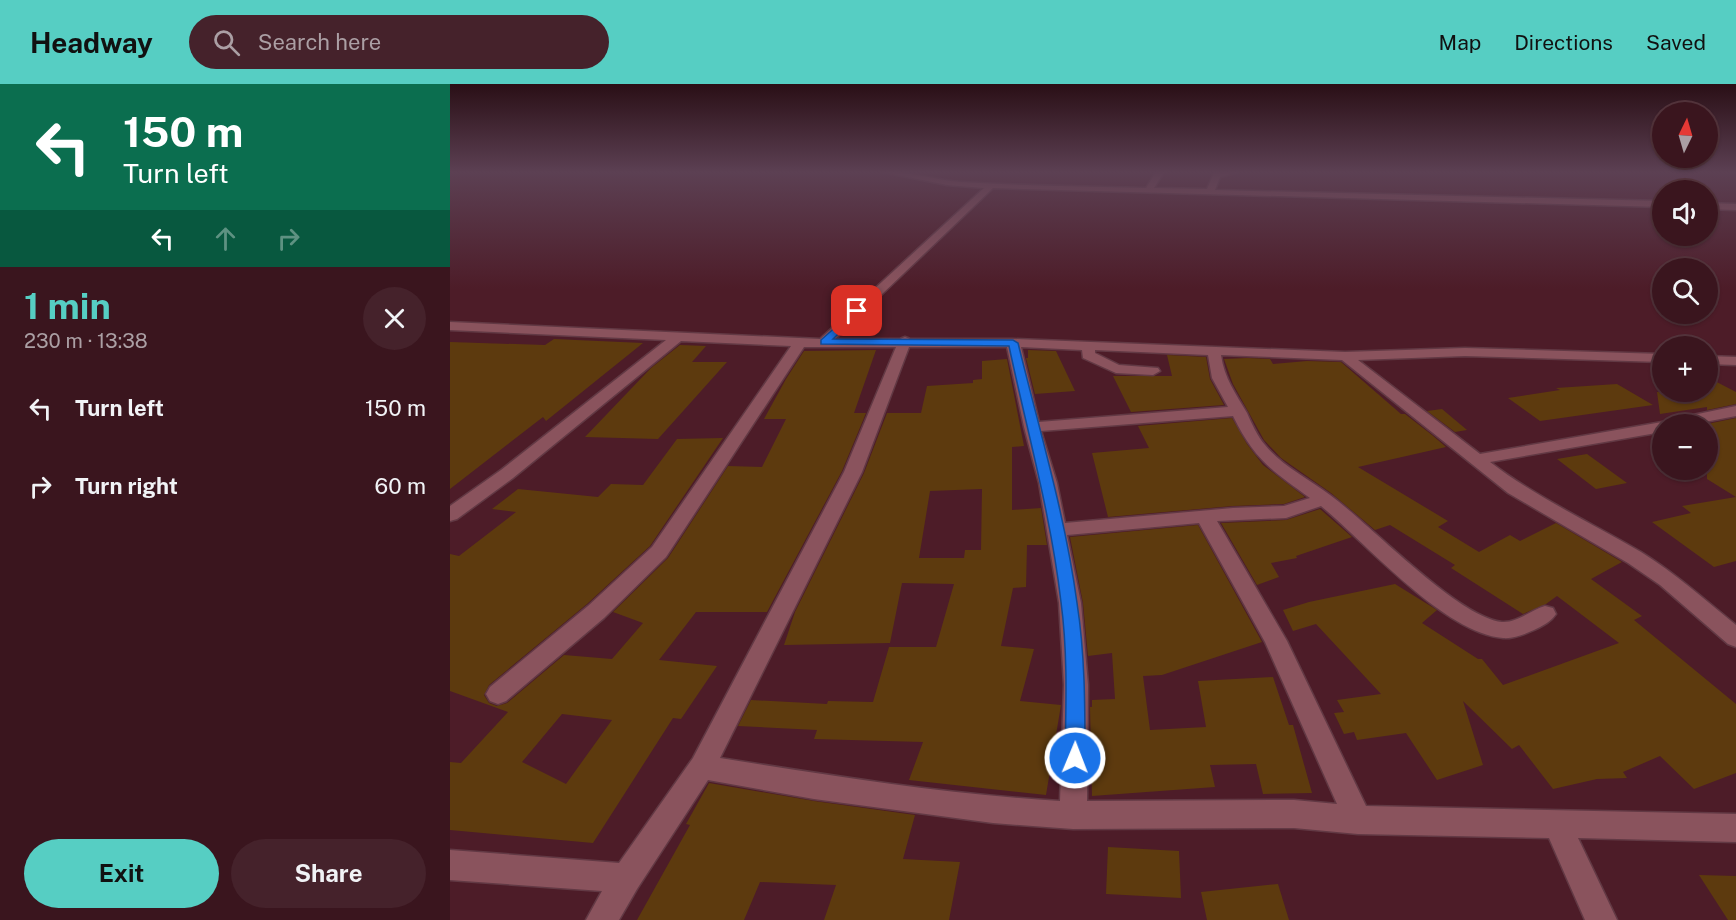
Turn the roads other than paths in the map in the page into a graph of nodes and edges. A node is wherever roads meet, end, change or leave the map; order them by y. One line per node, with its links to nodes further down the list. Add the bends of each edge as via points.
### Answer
1 (964, 211): 5 (street)
2 (450, 326): 3 (street)
3 (680, 336): 6 (street); 22 (street)
4 (905, 341): 5 (street); 7 (street); 28 (street, via 853,472)
5 (824, 342): 6 (street)
6 (800, 343): 27 (street, via 659,552 596,612)
7 (1013, 343): 8 (street); 18 (street)
8 (1089, 346): 9 (street); 14 (street, via 1088,355 1116,369)
9 (1214, 351): 10 (street); 15 (street, via 1223,389)
10 (1345, 356): 11 (street, via 1465,352); 20 (street)
11 (1652, 358)
12 (1718, 360): 13 (street)
13 (1736, 361)
14 (1153, 371)
15 (1238, 411): 18 (street); 21 (street, via 1261,452)
16 (1736, 411): 17 (street)
17 (1718, 415)
18 (1032, 427): 24 (street)
19 (1652, 429): 20 (street)
20 (1479, 459): 26 (street, via 1514,489 1643,563)
21 (1324, 499): 23 (street, via 1286,512); 25 (street, via 1439,598 1480,624 1503,630)
22 (450, 515)
23 (1205, 517): 24 (street); 30 (street, via 1276,642)
24 (1057, 530): 29 (street, via 1070,603 1076,685)
25 (1545, 614)
26 (1736, 638)
27 (498, 694)
28 (702, 767): 29 (street, via 993,810); 34 (street)
29 (1073, 815): 30 (street, via 1294,814)
30 (1358, 820): 31 (street)
31 (1557, 824): 32 (street); 36 (street)
32 (1736, 828)
33 (450, 865): 34 (street)
34 (626, 878): 35 (street)
35 (602, 920)
36 (1601, 920)

